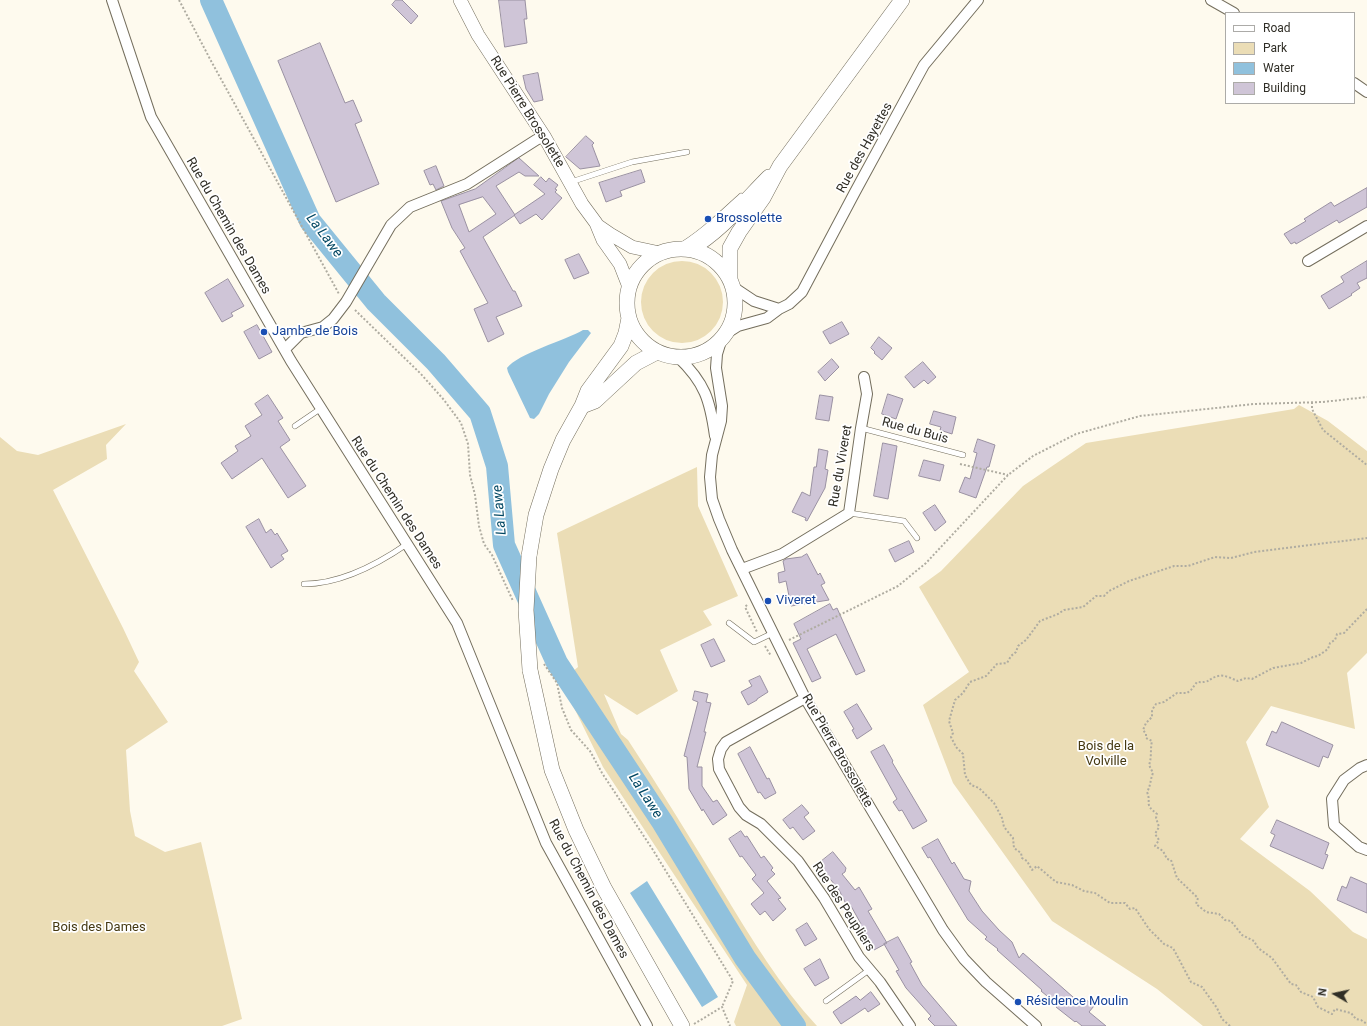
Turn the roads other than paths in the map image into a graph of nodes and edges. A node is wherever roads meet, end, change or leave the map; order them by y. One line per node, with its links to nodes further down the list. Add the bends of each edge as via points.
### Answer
1 (112, 0): 24 (street, Rue du Chemin des Dames, via 151,117)
2 (460, 0): 9 (street, Rue Pierre Brossolette, via 478,35)
3 (902, 0): 11 (main road)
4 (978, 0): 21 (street, Rue des Hayettes, via 924,65 802,292 790,304)
5 (1211, 0): 6 (street)
6 (1232, 12)
7 (1355, 83): 8 (street)
8 (1367, 92)
9 (544, 136): 12 (street, Rue Pierre Brossolette); 24 (street, via 467,184 410,207 391,225 346,302 333,319 323,327 301,333)
10 (687, 152): 12 (lane, via 632,162)
11 (780, 166): 13 (lane); 17 (main road, via 732,215 698,244); 19 (main road, via 763,198 730,248)
12 (570, 182): 15 (street, Rue Pierre Brossolette)
13 (755, 183)
14 (743, 194): 17 (lane, via 692,239)
15 (596, 223): 17 (street, Rue Pierre Brossolette, via 632,246); 20 (street, Rue Pierre Brossolette, via 620,264)
16 (1367, 226): 18 (street)
17 (675, 250): 19 (main road, via 702,253 714,259 723,268); 20 (main road, via 652,257 638,270)
18 (1308, 261)
19 (732, 284): 21 (street, via 754,302); 23 (main road, via 736,299 735,311)
20 (629, 287): 22 (main road)
21 (779, 309): 23 (street, Rue des Hayettes, via 767,318 738,326)
22 (629, 318): 25 (main road, via 639,338); 29 (main road, via 621,346 588,391)
23 (724, 337): 26 (main road, via 706,352); 32 (street, Rue Pierre Brossolette, via 717,354 716,368 722,406)
24 (285, 349): 28 (street, Rue du Chemin des Dames)
25 (660, 353): 26 (main road); 29 (main road, via 636,363)
26 (678, 357): 32 (street, Rue Pierre Brossolette, via 696,375 705,392)
27 (864, 377): 31 (street, Rue du Viveret, via 867,394)
28 (320, 409): 30 (lane); 36 (street, Rue du Chemin des Dames)
29 (585, 412): 47 (main road, bridge, via 568,430 551,469 536,515 529,556 526,610 530,670 552,770 576,830 604,888)
30 (295, 426)
31 (861, 428): 33 (lane, Rue du Buis); 34 (street, Rue du Viveret)
32 (716, 440): 37 (street, Rue Pierre Brossolette, via 710,476 712,499)
33 (963, 455)
34 (848, 513): 35 (lane, via 904,521); 37 (street, Rue du Viveret, via 782,554)
35 (917, 538)
36 (407, 544): 38 (lane, via 387,558 344,577 319,584); 46 (street, Rue du Chemin des Dames, via 456,623 546,843)
37 (742, 569): 40 (street, Rue Pierre Brossolette)
38 (304, 584)
39 (729, 623): 40 (lane, via 754,642)
40 (773, 633): 41 (street, Rue Pierre Brossolette)
41 (805, 698): 44 (street, Rue des Peupliers, via 726,742 720,749 719,770 739,807 746,815 761,824 798,861); 49 (street, Rue Pierre Brossolette, via 947,936 964,960)
42 (1367, 764): 43 (street, via 1344,780 1332,799 1334,825)
43 (1367, 850)
44 (869, 970): 45 (lane, Rue des Peupliers); 48 (street, Rue des Peupliers)
45 (826, 1001)
46 (647, 1026)
47 (682, 1026)
48 (910, 1026)
49 (1036, 1026)

